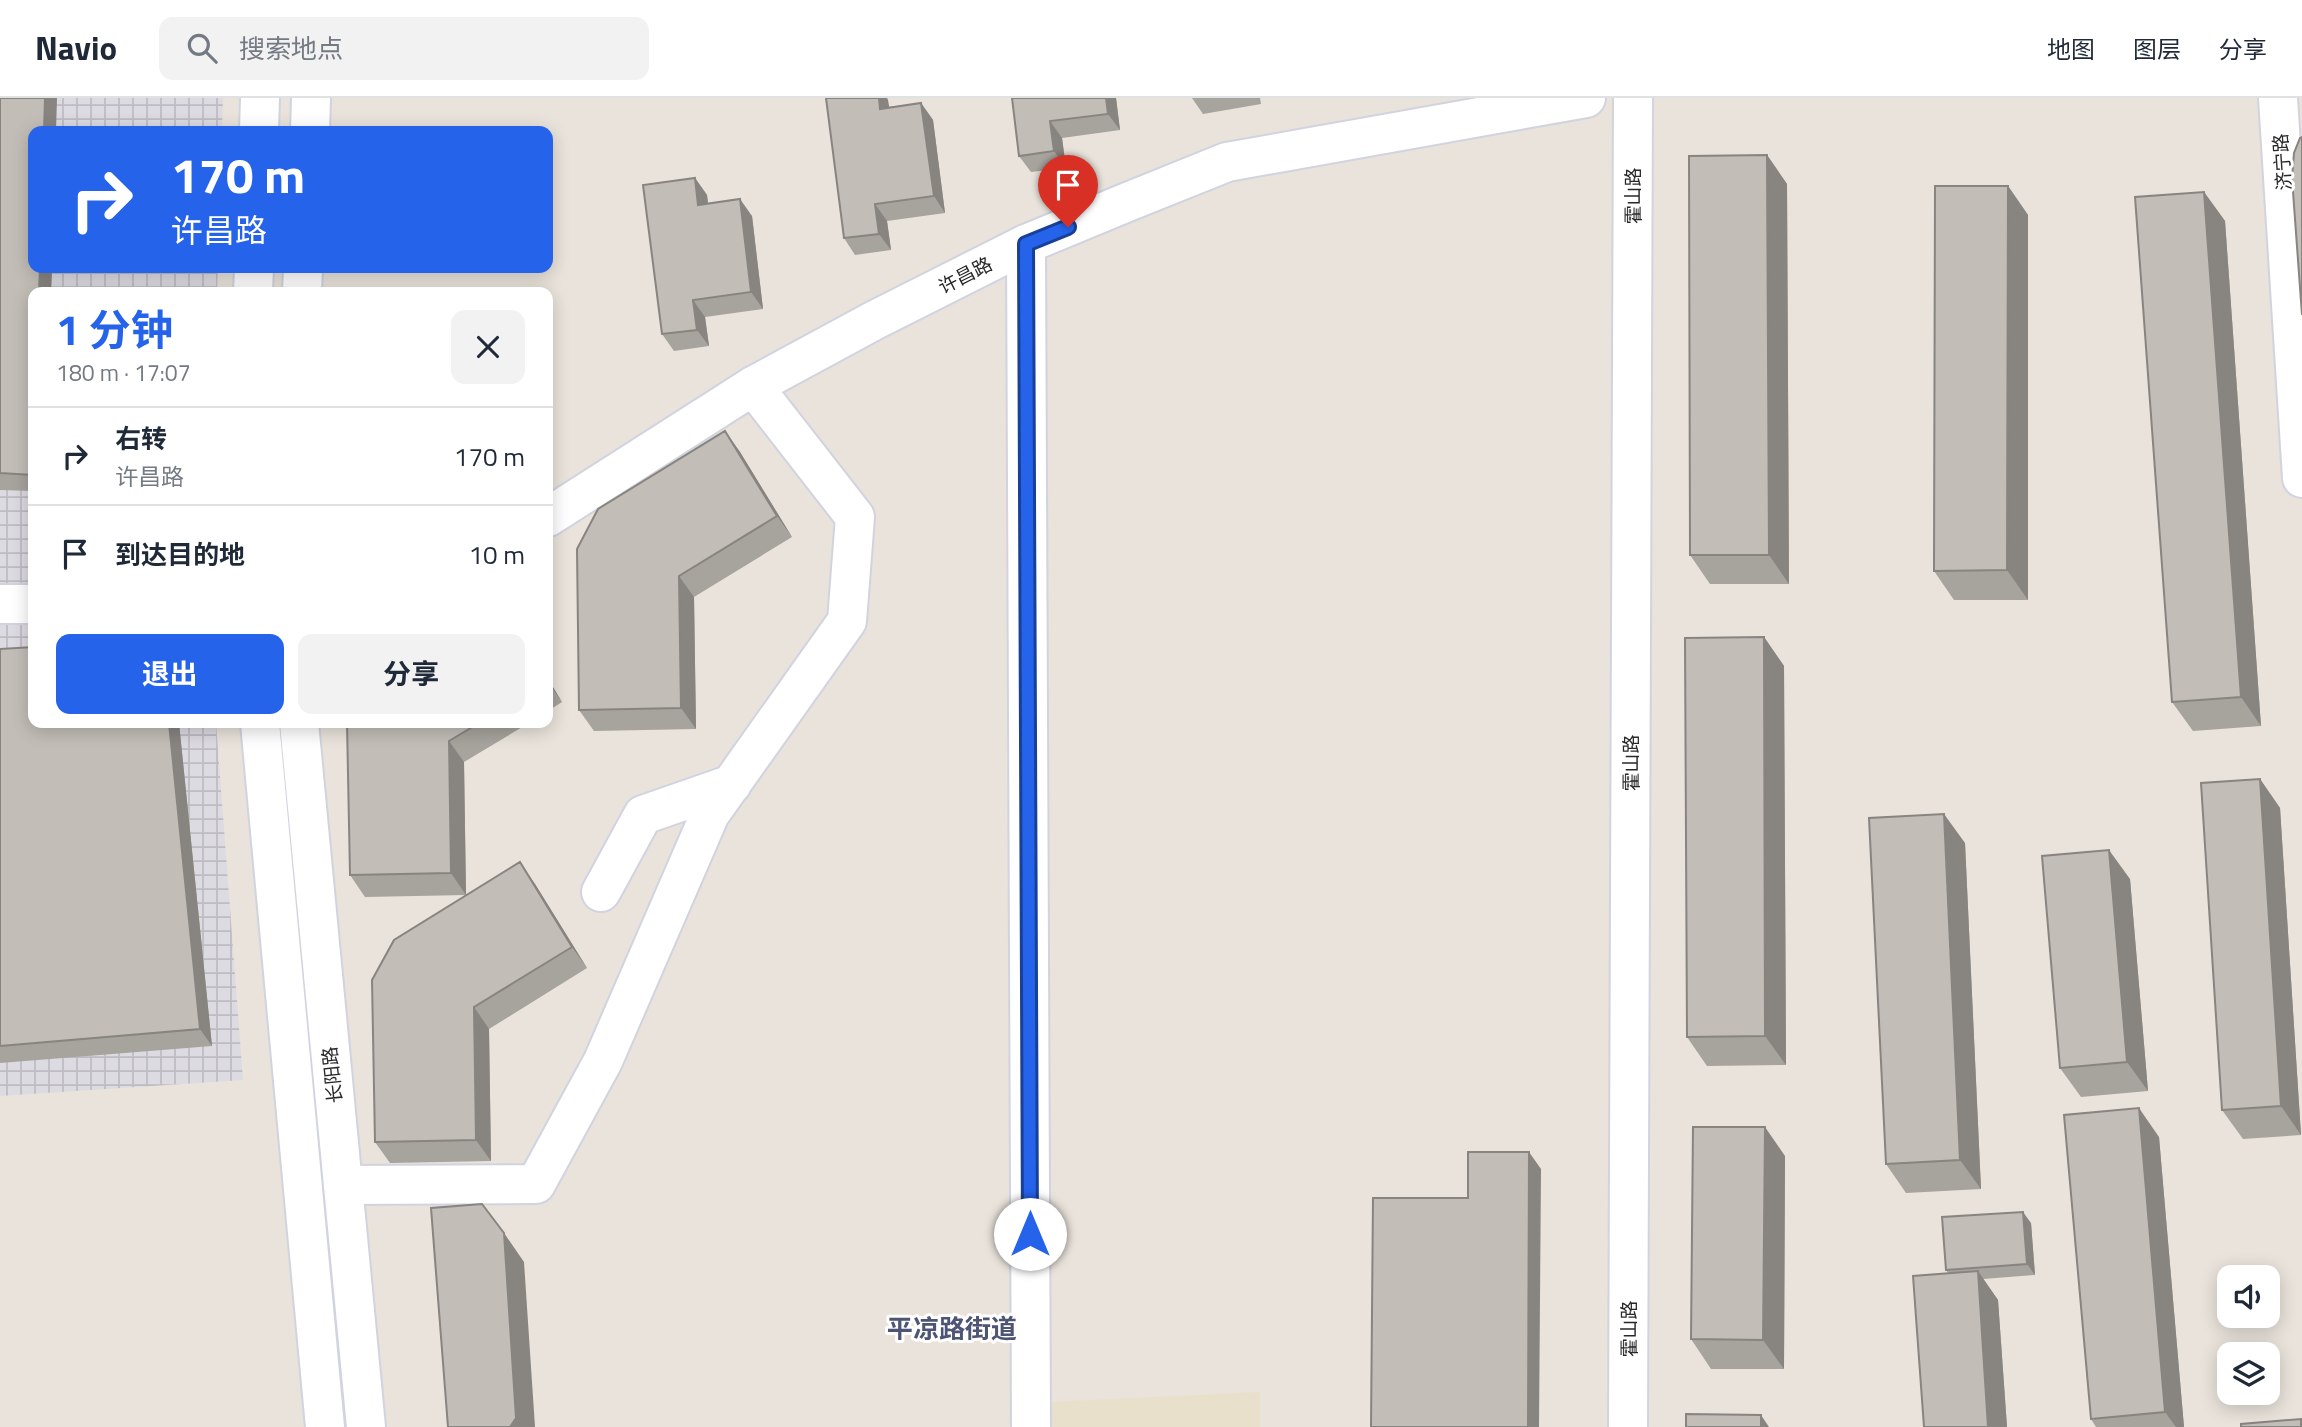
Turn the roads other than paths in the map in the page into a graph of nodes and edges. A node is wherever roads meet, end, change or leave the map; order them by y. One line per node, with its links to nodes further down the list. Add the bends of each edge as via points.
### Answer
1 (260, 98): 6 (street)
2 (311, 98): 7 (street)
3 (1586, 98): 8 (street, 许昌路, via 1227,162)
4 (1633, 98): 23 (street, 霍山路)
5 (2278, 98): 10 (street, 济宁路)
6 (259, 126)
7 (310, 126)
8 (1026, 244): 9 (street, 许昌路); 22 (street)
9 (753, 386): 12 (street, 许昌路); 17 (street, via 855,517 847,621)
10 (2300, 425): 11 (street, 济宁路)
11 (2302, 478)
12 (553, 514)
13 (0, 604): 14 (street)
14 (28, 604)
15 (260, 728): 20 (street, 长阳路)
16 (299, 728): 19 (street, 长阳路)
17 (732, 784): 18 (street, via 643,815); 19 (street, via 710,814 603,1062 536,1184)
18 (601, 892)
19 (343, 1185): 21 (street, 长阳路)
20 (325, 1427)
21 (366, 1427)
22 (1031, 1427)
23 (1628, 1427)

